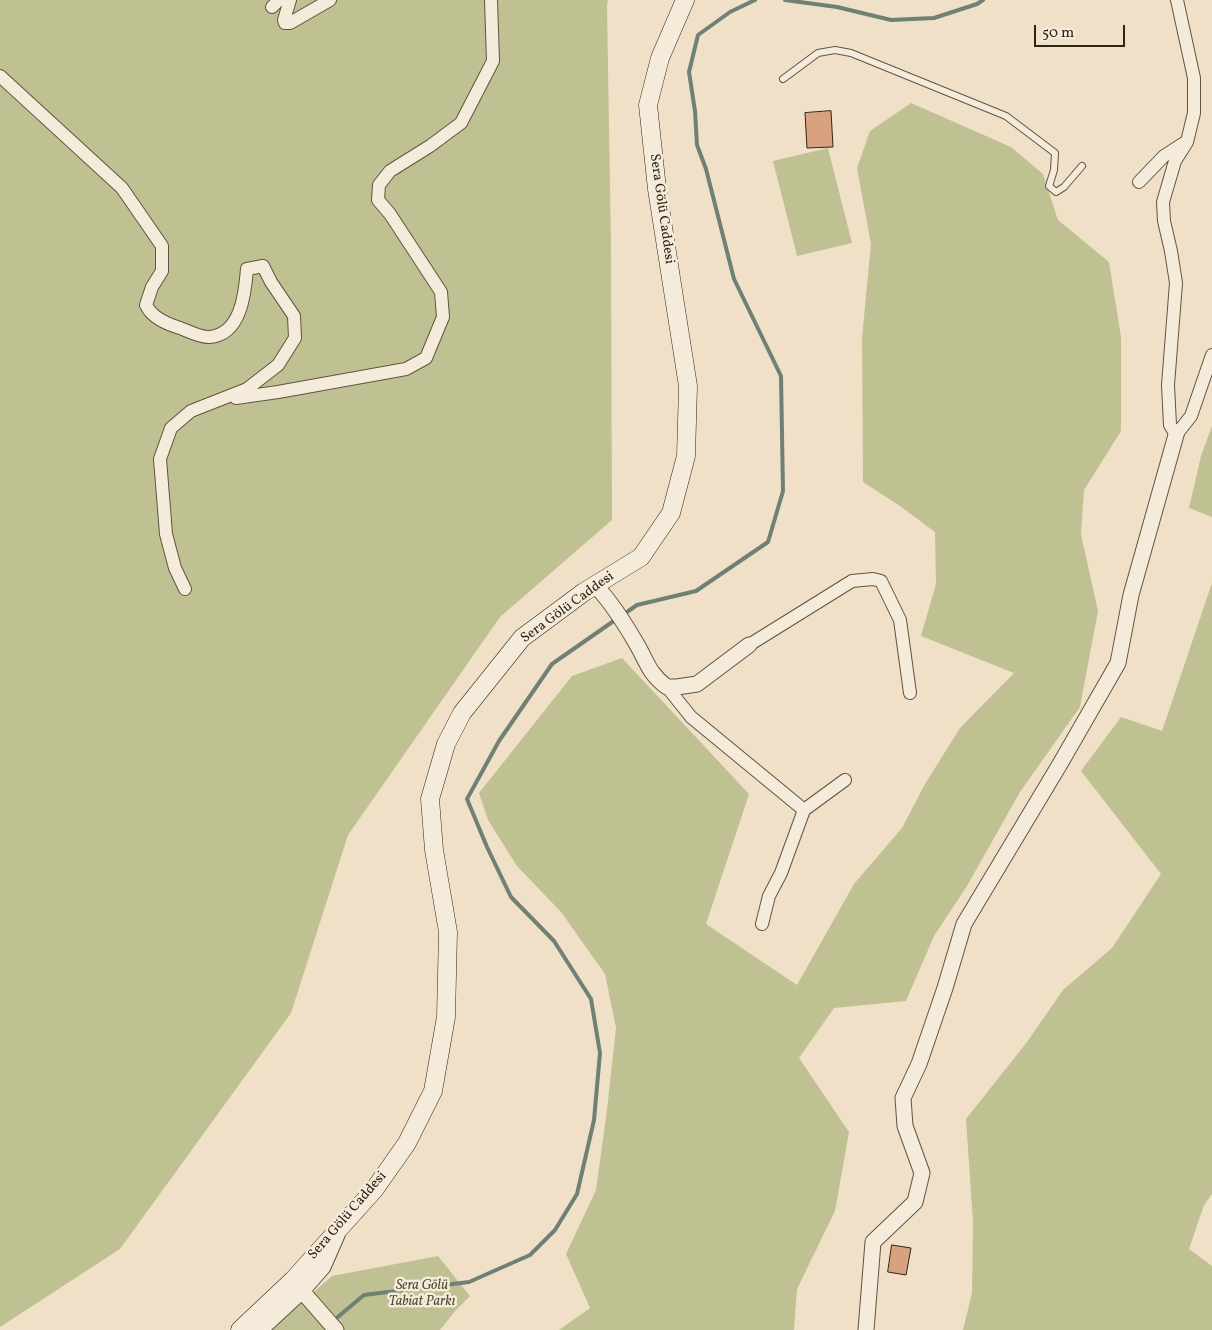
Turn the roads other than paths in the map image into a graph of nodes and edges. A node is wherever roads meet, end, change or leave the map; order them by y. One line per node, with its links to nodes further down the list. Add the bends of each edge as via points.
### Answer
1 (290, 0): 2 (street, via 285,23)
2 (330, 0)
3 (490, 0): 12 (street, via 493,61 461,123 390,171 379,185 378,200 441,292 443,317 426,358 406,369)
4 (685, 0): 14 (main road, Sera Gölü Caddesi, via 660,58 648,105 657,189 688,386 686,456 671,513 641,557)
5 (1178, 0): 8 (street, via 1194,78 1194,113)
6 (0, 76): 12 (street, via 122,188 162,246 162,271 146,305 150,314 208,338 225,333 238,316 247,269 263,266 294,316 295,338 278,365 247,389)
7 (783, 80): 9 (lane, via 818,52 835,50 850,53 1006,116 1055,153 1049,186 1056,192)
8 (1186, 142): 10 (street, via 1164,156); 13 (street, via 1175,161 1163,202 1176,283 1168,385 1170,425)
9 (1082, 166)
10 (1138, 182)
11 (1212, 355): 13 (street, via 1191,416)
12 (214, 401): 15 (street, via 191,411 171,428 160,458 166,534 175,568)
13 (1176, 436): 27 (street, via 1130,595 1118,663 964,924 919,1064 903,1098 905,1126 922,1172 915,1202 873,1242)
14 (596, 585): 17 (street, via 638,645 649,669); 22 (main road, Sera Gölü Caddesi, via 522,638 462,713 446,744 430,799 434,850 448,932 446,1017 433,1091 407,1143 374,1190)
15 (185, 589)
16 (749, 645): 17 (street, via 697,684); 18 (street, via 852,581 881,581 900,620)
17 (667, 687): 20 (street, via 691,717)
18 (910, 693)
19 (845, 780): 20 (street)
20 (804, 810): 21 (street, via 769,896)
21 (762, 924)
22 (341, 1226): 23 (street, via 323,1267); 24 (main road, Sera Gölü Caddesi, via 293,1280)
23 (302, 1291): 25 (street); 26 (street)
24 (240, 1330)
25 (260, 1330)
26 (336, 1330)
27 (866, 1330)

